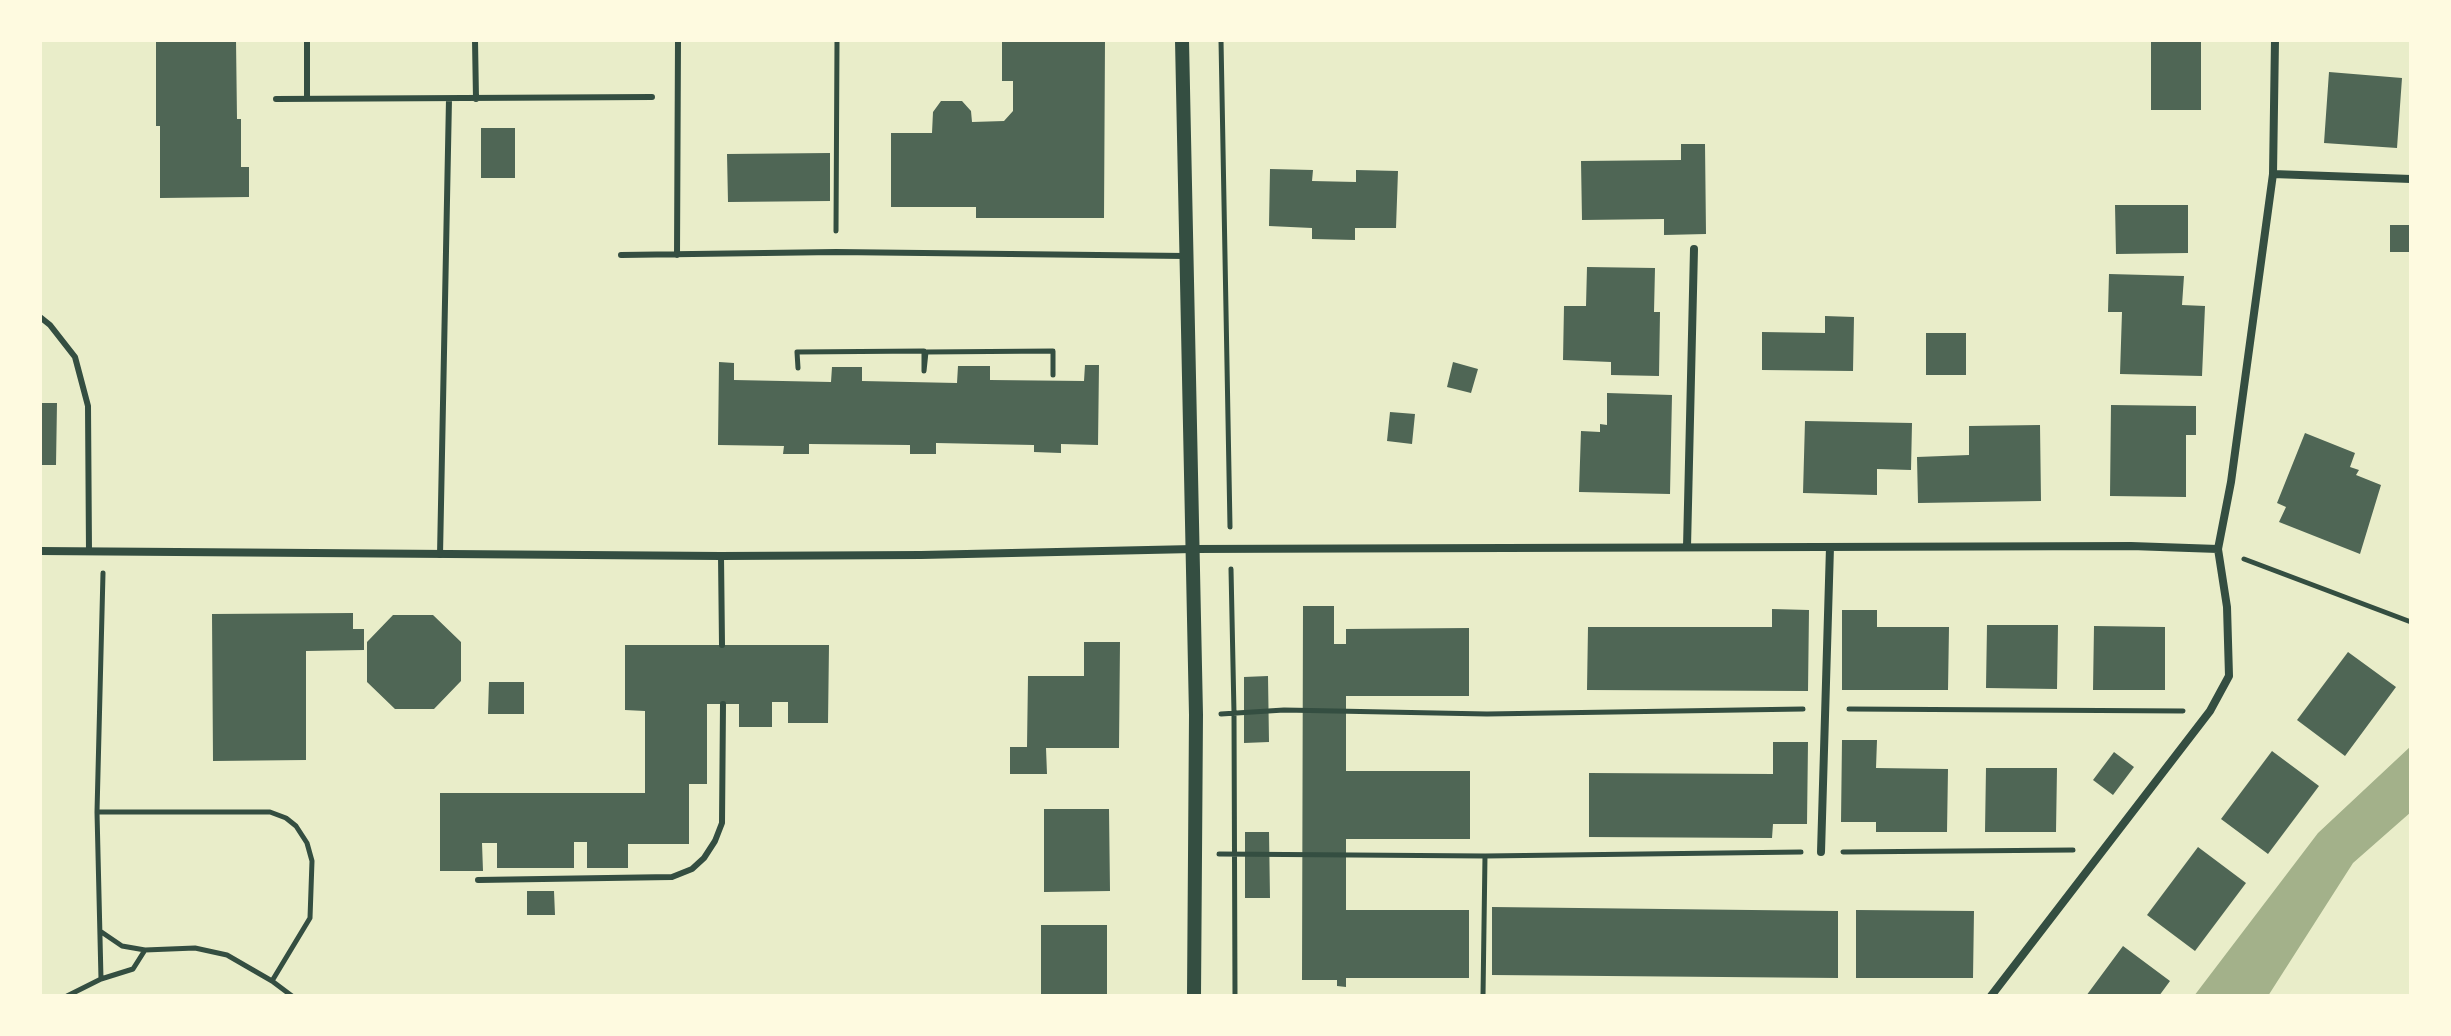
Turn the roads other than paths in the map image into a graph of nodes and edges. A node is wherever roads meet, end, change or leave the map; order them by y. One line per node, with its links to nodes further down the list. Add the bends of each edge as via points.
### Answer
1 (307, 40): 8 (lane)
2 (475, 40): 10 (lane)
3 (678, 40): 15 (lane)
4 (1182, 40): 16 (street)
5 (2275, 40): 11 (street)
6 (652, 97): 10 (lane)
7 (276, 99): 8 (lane)
8 (307, 99): 9 (lane)
9 (449, 99): 10 (lane); 24 (lane)
10 (476, 99)
11 (2273, 174): 12 (street); 21 (street)
12 (2411, 179)
13 (1694, 249): 18 (street)
14 (621, 255): 15 (lane)
15 (677, 255): 16 (lane)
16 (1185, 256): 20 (street)
17 (40, 317): 23 (lane, via 75,357 88,406)
18 (1687, 547): 19 (street); 20 (street)
19 (1830, 547): 21 (street); 28 (street)
20 (1193, 549): 25 (street); 30 (street)
21 (2218, 549): 31 (street, via 2229,676 2210,711)
22 (40, 551): 23 (street)
23 (89, 552): 24 (street)
24 (440, 555): 25 (street)
25 (721, 556): 26 (lane)
26 (722, 645)
27 (723, 704): 29 (lane, via 722,823 710,850 692,869 672,877)
28 (1821, 852)
29 (478, 880)
30 (1194, 996)
31 (1991, 996)

